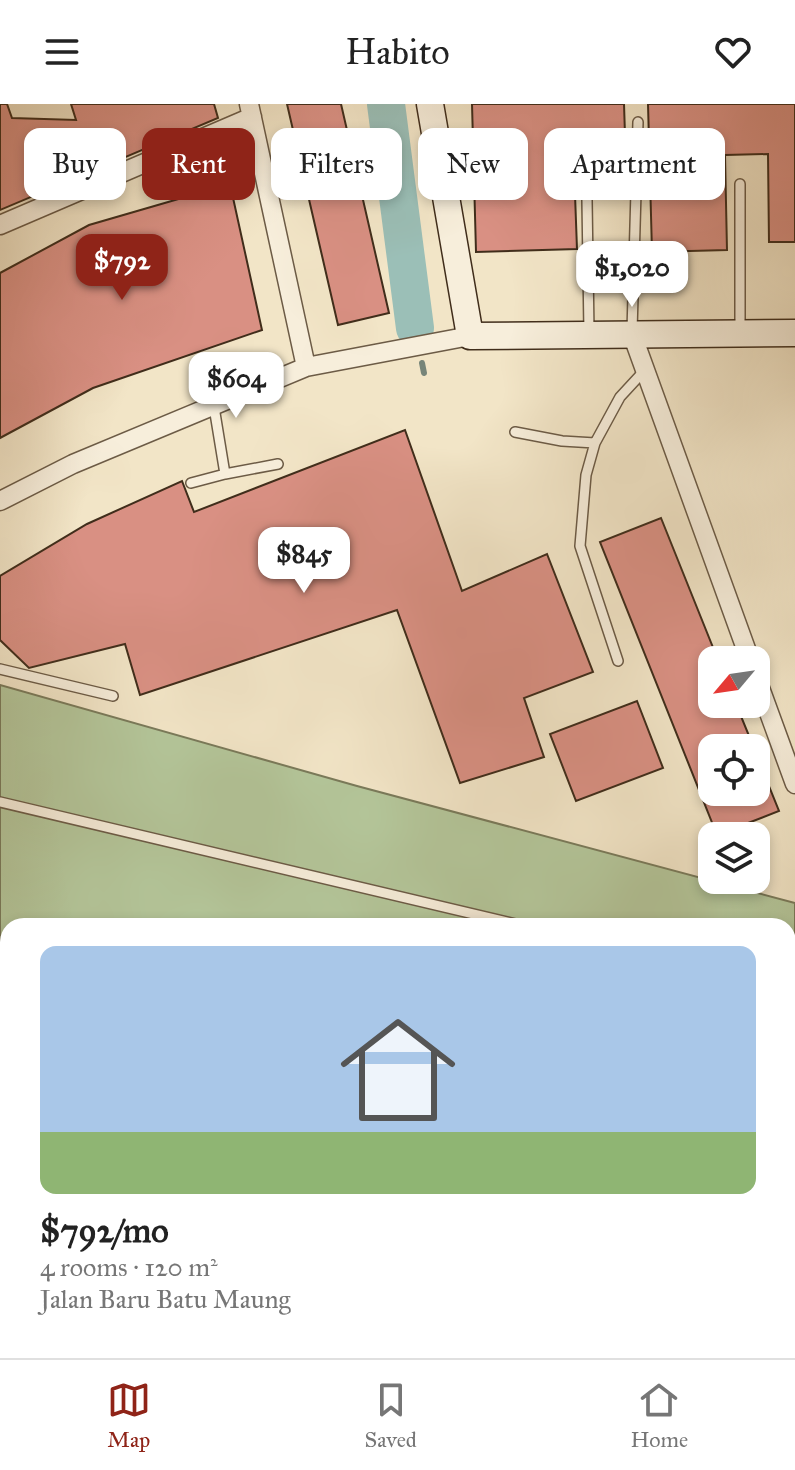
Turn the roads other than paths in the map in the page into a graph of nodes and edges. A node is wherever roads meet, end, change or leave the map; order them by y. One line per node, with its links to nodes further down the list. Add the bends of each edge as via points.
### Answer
1 (430, 104): 11 (street)
2 (250, 110): 6 (street); 12 (street)
3 (638, 122): 9 (lane)
4 (740, 184): 7 (lane)
5 (587, 200): 10 (lane)
6 (0, 225)
7 (740, 333): 8 (street); 9 (street)
8 (795, 333)
9 (632, 334): 10 (street); 13 (street)
10 (589, 335): 11 (street)
11 (470, 336): 12 (street)
12 (306, 367): 14 (street)
13 (644, 371): 16 (lane, via 620,397); 21 (street)
14 (214, 407): 18 (lane); 20 (street, via 73,464)
15 (515, 432): 16 (lane)
16 (595, 443): 22 (lane, via 586,475 580,546)
17 (278, 464): 18 (lane)
18 (225, 474): 19 (lane)
19 (191, 483)
20 (0, 501)
21 (745, 646)
22 (618, 661)
23 (0, 669): 24 (lane)
24 (113, 696)
25 (770, 715): 26 (street)
26 (795, 784)
27 (0, 802): 28 (lane)
28 (490, 918)

